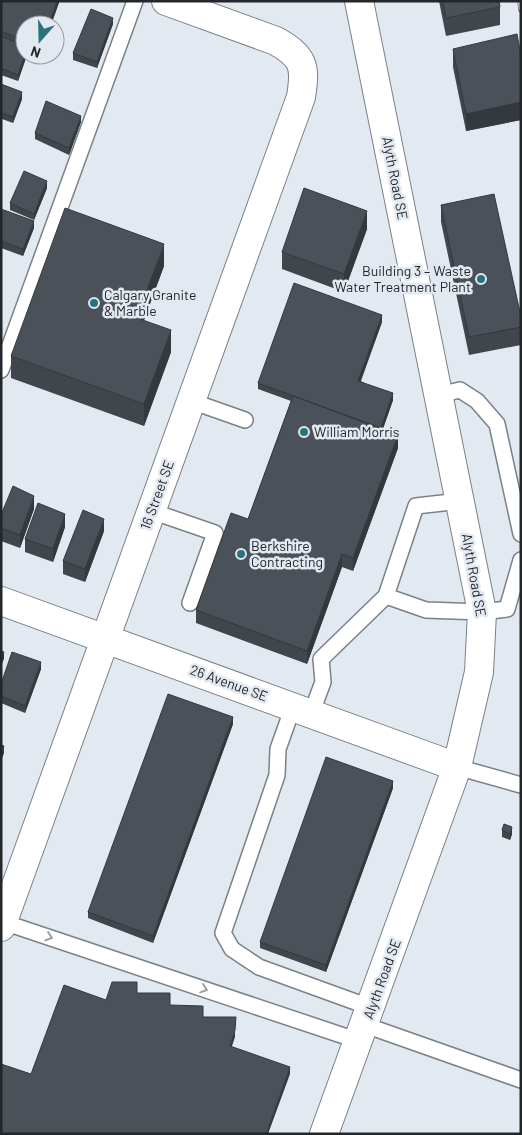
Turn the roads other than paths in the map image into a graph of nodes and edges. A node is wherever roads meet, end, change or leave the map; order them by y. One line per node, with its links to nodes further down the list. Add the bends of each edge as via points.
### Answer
1 (135, 1): 4 (lane)
2 (166, 1): 6 (street, 16 Street SE, via 276,41 292,50 302,62 304,78 301,97)
3 (359, 1): 5 (street, Alyth Road SE)
4 (1, 370)
5 (439, 395): 8 (street, Alyth Road SE); 10 (lane, via 460,390 477,401 497,424)
6 (191, 401): 7 (lane); 9 (street, 16 Street SE)
7 (245, 420)
8 (460, 501): 12 (lane, via 416,506); 15 (street, Alyth Road SE)
9 (151, 511): 14 (lane, via 215,534); 16 (street, 16 Street SE)
10 (521, 534)
11 (521, 560): 15 (lane, via 507,609)
12 (386, 596): 15 (lane, via 426,610); 17 (lane, via 320,659 323,682)
13 (1, 601): 16 (street, 26 Avenue SE)
14 (190, 603)
15 (482, 612): 18 (street, Alyth Road SE, via 480,672)
16 (105, 638): 17 (street, 26 Avenue SE); 20 (street, 16 Street SE)
17 (302, 710): 18 (street, 26 Avenue SE); 21 (lane, via 278,748 277,775 223,933 232,949 259,967)
18 (457, 767): 19 (lane); 21 (street, Alyth Road SE)
19 (521, 785)
20 (2, 924): 21 (lane, one-way to 21)
21 (365, 1025): 22 (lane); 23 (street, Alyth Road SE)
22 (521, 1080)
23 (324, 1134)

